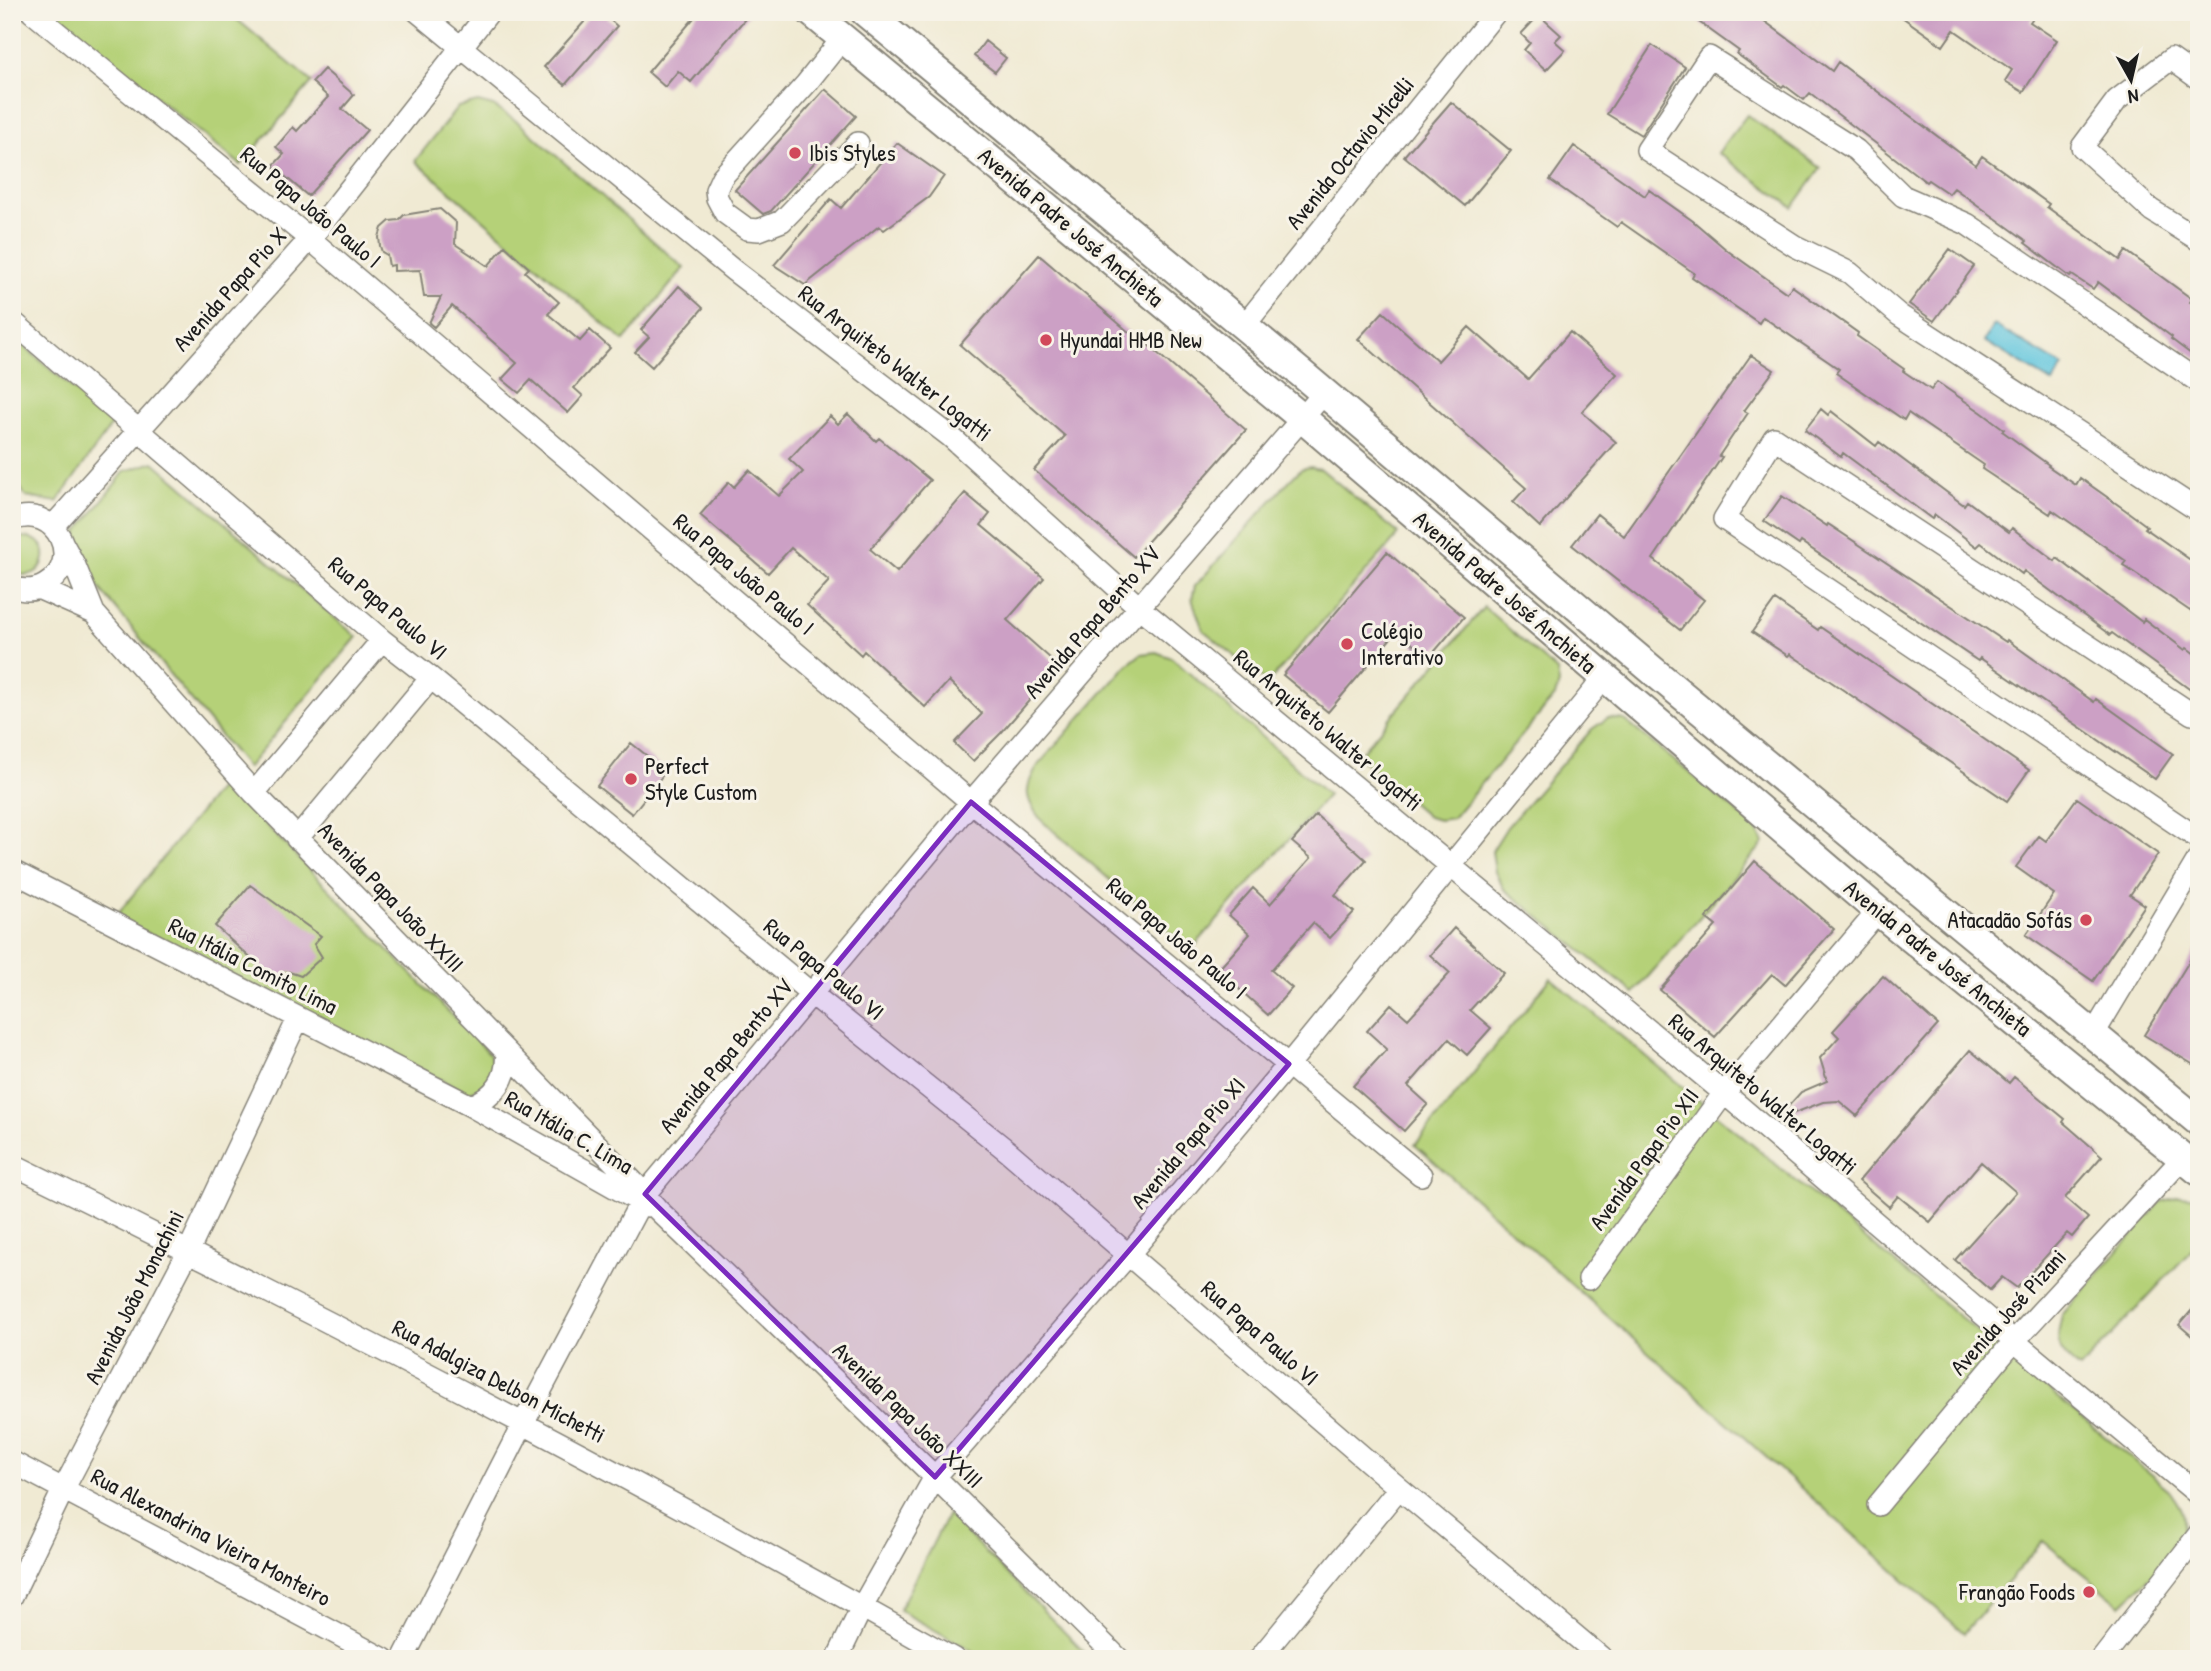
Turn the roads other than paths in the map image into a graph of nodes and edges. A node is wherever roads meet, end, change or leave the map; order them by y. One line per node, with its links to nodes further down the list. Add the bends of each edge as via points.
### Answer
1 (32, 12): 11 (street, Rua Papa João Paulo I)
2 (418, 12): 8 (street, Rua Arquiteto Walter Logatti)
3 (489, 12): 8 (street, Avenida Papa Pio X)
4 (811, 12): 7 (main road, Avenida Padre José Anchieta)
5 (865, 12): 14 (main road, Avenida Padre José Anchieta)
6 (1496, 12): 14 (street, Avenida Octavio Micelli)
7 (842, 39): 10 (street, via 722,177 717,198 725,213 747,229 759,230 782,221); 17 (main road, Avenida Padre José Anchieta)
8 (460, 48): 11 (street, Avenida Papa Pio X); 23 (street, Rua Arquiteto Walter Logatti, via 733,270 951,436)
9 (2199, 79): 12 (street, via 2171,60 2117,100 2082,147 2151,210)
10 (858, 143)
11 (310, 239): 18 (street, Avenida Papa Pio X); 30 (street, Rua Papa João Paulo I)
12 (2199, 240)
13 (12, 321): 18 (street, Rua Papa Paulo VI)
14 (1244, 326): 16 (main road, Avenida Padre José Anchieta)
15 (2199, 383): 20 (street, via 1967,224 1903,196 1856,150 1709,57 1647,150 1795,246 1850,272 1899,316)
16 (1324, 393): 17 (street, Avenida Papa Bento XV); 39 (main road, Avenida Padre José Anchieta)
17 (1302, 418): 23 (street, Avenida Papa Bento XV); 26 (main road, Avenida Padre José Anchieta)
18 (140, 429): 21 (street, Avenida Papa Pio X); 25 (street, Rua Papa Paulo VI)
19 (15, 511): 21 (street, via 43,520)
20 (2199, 511)
21 (58, 535): 22 (street, via 64,555 56,576); 24 (street, Avenida Papa João XXIII)
22 (20, 591): 24 (street, Avenida Papa João XXIII)
23 (1140, 608): 30 (street, Avenida Papa Bento XV); 34 (street, Rua Arquiteto Walter Logatti)
24 (94, 613): 29 (street, Avenida Papa João XXIII)
25 (382, 640): 27 (street, Rua Papa Paulo VI); 29 (street)
26 (1605, 677): 34 (street, Avenida Papa Pio XI); 36 (main road, Avenida Padre José Anchieta)
27 (431, 678): 31 (street); 37 (street, Rua Papa Paulo VI)
28 (2192, 714): 32 (street, via 1774,438 1724,519)
29 (254, 793): 31 (street, Avenida Papa João XXIII)
30 (971, 802): 37 (street, Avenida Papa Bento XV); 41 (street, Rua Papa João Paulo I)
31 (298, 839): 40 (street, Avenida Papa João XXIII)
32 (2199, 839)
33 (2199, 858): 39 (street)
34 (1450, 866): 41 (street, Avenida Papa Pio XI); 42 (street, Rua Arquiteto Walter Logatti)
35 (12, 871): 38 (street, Rua Itália Comito Lima)
36 (1878, 911): 42 (street, Avenida Papa Pio XII); 46 (main road, Avenida Padre José Anchieta)
37 (811, 994): 48 (street, Avenida Papa Bento XV); 50 (street, Rua Papa Paulo VI)
38 (298, 1019): 43 (street, Rua Itália Comito Lima); 49 (street, Avenida João Monachini)
39 (2093, 1035): 44 (main road, Avenida Padre José Anchieta)
40 (506, 1052): 43 (street, via 506,1067 497,1089); 48 (street, Avenida Papa João XXIII)
41 (1289, 1064): 47 (street, Rua Papa João Paulo I); 50 (street, Avenida Papa Pio XI)
42 (1724, 1093): 51 (street, Avenida Papa Pio XII); 52 (street, Rua Arquiteto Walter Logatti)
43 (471, 1106): 48 (street, Rua Itália C. Lima)
44 (2199, 1122)
45 (12, 1164): 49 (street, Rua Adalgiza Delbon Michetti)
46 (2191, 1165): 52 (street, Avenida José Pizani)
47 (1421, 1175)
48 (648, 1203): 53 (street, Avenida Papa Bento XV); 55 (street, Avenida Papa João XXIII)
49 (189, 1250): 53 (street, Rua Adalgiza Delbon Michetti); 56 (street, Avenida João Monachini)
50 (1129, 1254): 55 (street, Avenida Papa Pio XI); 57 (street, Rua Papa Paulo VI)
51 (1589, 1279)
52 (2014, 1341): 58 (street, Rua Arquiteto Walter Logatti); 59 (street, Avenida José Pizani)
53 (524, 1422): 62 (street, Rua Adalgiza Delbon Michetti); 64 (street, Avenida Papa Bento XV)
54 (12, 1462): 56 (street, Rua Alexandrina Vieira Monteiro)
55 (935, 1478): 62 (street, Avenida Papa Pio XI); 67 (street, Avenida Papa João XXIII)
56 (64, 1488): 61 (street, Avenida João Monachini); 63 (street, Rua Alexandrina Vieira Monteiro)
57 (1398, 1488): 68 (street); 69 (street, Rua Papa Paulo VI)
58 (2199, 1495)
59 (1878, 1505)
60 (2199, 1534): 70 (street)
61 (12, 1596)
62 (862, 1607): 65 (street, Avenida Papa Pio XI); 66 (street, Rua Adalgiza Delbon Michetti)
63 (384, 1659)
64 (403, 1659)
65 (837, 1659)
66 (954, 1659)
67 (1119, 1659)
68 (1259, 1659)
69 (1603, 1659)
70 (2102, 1659)

